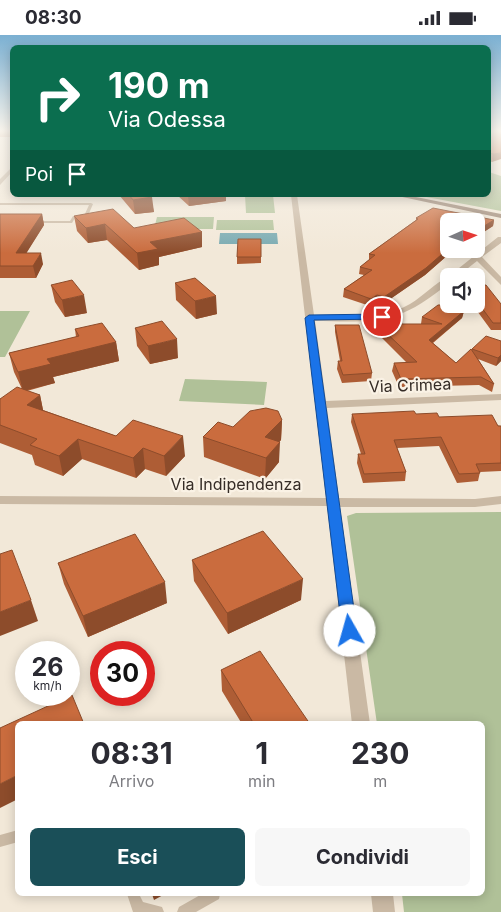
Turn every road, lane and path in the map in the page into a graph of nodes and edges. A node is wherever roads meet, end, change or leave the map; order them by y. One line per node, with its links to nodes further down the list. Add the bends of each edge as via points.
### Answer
1 (9, 172): 2 (street)
2 (0, 183)
3 (294, 197): 15 (street)
4 (406, 197): 6 (main road)
5 (0, 204): 7 (lane, via 91,205 86,217 74,217 72,222)
6 (501, 216)
7 (27, 222)
8 (501, 239): 9 (street)
9 (485, 252)
10 (477, 258): 12 (street)
11 (479, 258): 13 (street)
12 (464, 268)
13 (501, 282)
14 (440, 286): 15 (street, via 393,315)
15 (309, 318): 17 (street)
16 (501, 397): 17 (street, Via Crimea)
17 (320, 405): 20 (street)
18 (0, 500): 20 (street, Via Indipendenza)
19 (501, 500): 20 (street, Via Indipendenza, via 475,503)
20 (334, 502): 21 (street)
21 (361, 721)
22 (15, 837): 23 (lane)
23 (0, 841)
24 (134, 896): 27 (lane, via 138,908)
25 (211, 896): 28 (lane)
26 (382, 896): 29 (street)
27 (157, 912)
28 (184, 912)
29 (384, 912)

